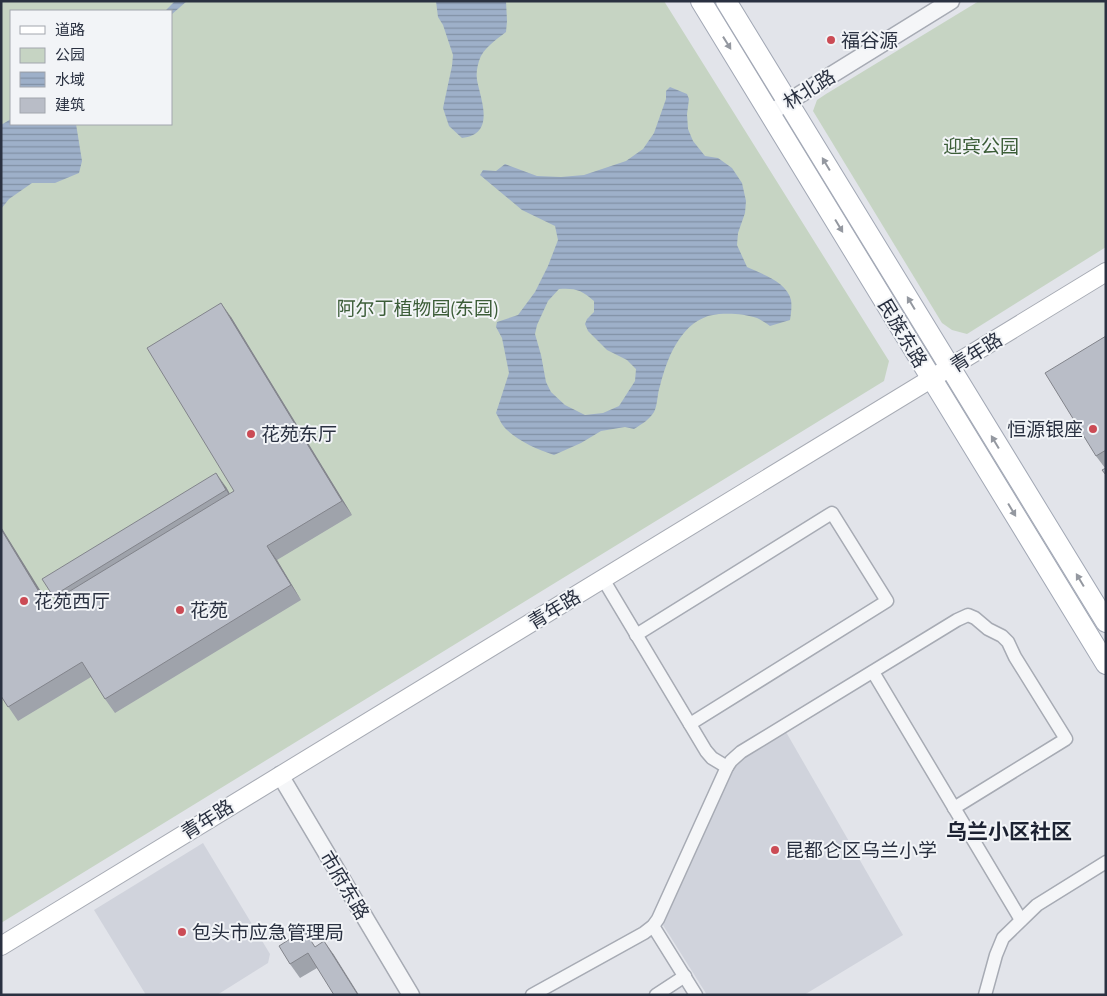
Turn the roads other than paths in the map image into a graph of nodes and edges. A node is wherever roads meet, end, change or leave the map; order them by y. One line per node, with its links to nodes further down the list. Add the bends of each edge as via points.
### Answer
1 (701, 1): 5 (main road, 民族东路, one-way to 5)
2 (726, 1): 4 (main road, 民族东路)
3 (951, 1): 4 (street, 林北路)
4 (788, 102): 5 (street, 林北路); 7 (main road, 民族东路, one-way to 4)
5 (770, 113): 8 (main road, 民族东路, one-way to 8)
6 (1106, 272): 7 (main road, 青年路)
7 (950, 368): 8 (main road, 青年路); 10 (main road, 民族东路, one-way to 7)
8 (932, 379): 9 (main road, 青年路); 12 (main road, 民族东路, one-way to 12)
9 (603, 579): 11 (street); 16 (main road, 青年路)
10 (1106, 622)
11 (636, 635): 14 (street); 14 (street, via 832,513 887,601)
12 (1106, 664)
13 (872, 672): 15 (street, via 741,752); 17 (street); 17 (street, via 968,616 1008,642 1066,739)
14 (690, 724): 15 (street, via 712,758)
15 (727, 767): 20 (street)
16 (280, 775): 21 (main road, 青年路); 23 (street, 市府东路)
17 (954, 808): 19 (street)
18 (1106, 862): 19 (street, via 1038,905)
19 (1021, 920): 27 (street, via 999,946)
20 (653, 926): 22 (street); 24 (street)
21 (1, 946)
22 (685, 976): 25 (street); 26 (street)
23 (411, 995)
24 (532, 995)
25 (656, 995)
26 (696, 995)
27 (984, 995)

